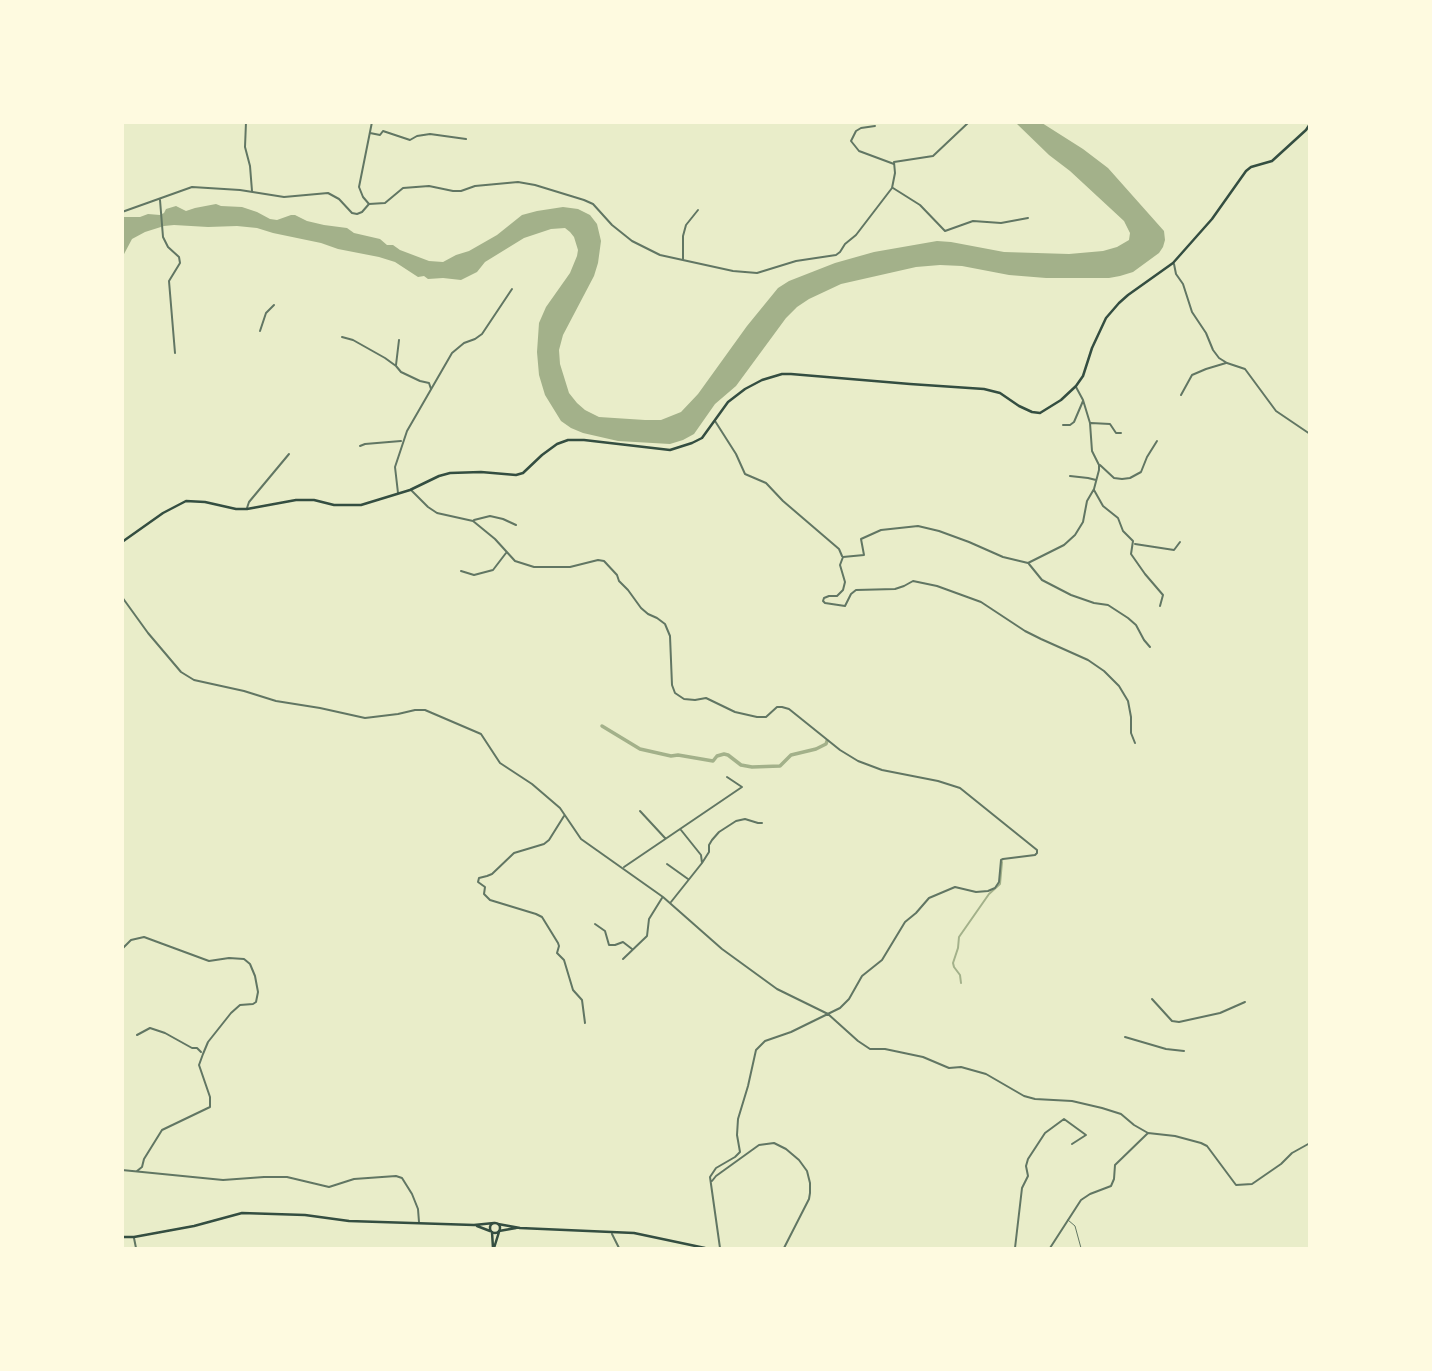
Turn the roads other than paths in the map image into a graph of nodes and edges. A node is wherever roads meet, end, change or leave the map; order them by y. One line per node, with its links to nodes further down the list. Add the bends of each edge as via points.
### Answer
1 (246, 122): 11 (street)
2 (372, 122): 7 (street)
3 (969, 122): 9 (street, via 933,156)
4 (1310, 124): 6 (main road)
5 (875, 126): 9 (street, via 861,128 850,140 859,151)
6 (1308, 131): 18 (main road, via 1272,161 1246,171)
7 (370, 133): 8 (street, via 383,131 410,140 430,134); 13 (street, via 359,187)
8 (466, 139)
9 (895, 164): 10 (street)
10 (892, 187): 16 (street, via 920,205 945,231 973,222); 17 (street, via 836,255 757,273)
11 (252, 192): 12 (street, via 198,187); 13 (street, via 284,197 328,193 357,214)
12 (160, 199): 15 (street); 24 (street, via 163,237 180,263 169,281)
13 (369, 204): 17 (street, via 385,203 403,188 461,191 508,183 535,185 593,204 632,241 660,255)
14 (698, 210): 17 (street, via 686,225)
15 (122, 212)
16 (1028, 218)
17 (683, 259)
18 (1173, 263): 25 (street, via 1192,312 1213,350); 27 (main road, via 1128,295 1106,318)
19 (512, 289): 28 (street, via 482,334 452,353)
20 (274, 305): 21 (street)
21 (260, 331)
22 (342, 337): 26 (street)
23 (399, 340): 26 (street)
24 (175, 353)
25 (1227, 363): 29 (street, via 1192,375); 35 (street, via 1245,369 1276,411)
26 (396, 366): 28 (street, via 429,383)
27 (1076, 386): 30 (street); 31 (main road, via 1040,413 984,389 782,374 746,388)
28 (432, 390): 36 (street)
29 (1181, 395)
30 (1083, 400): 32 (street); 33 (street, via 1074,422)
31 (715, 420): 44 (main road, via 702,438 670,450 568,440 523,473 450,473); 53 (street, via 745,474 766,482)
32 (1090, 423): 34 (street, via 1110,424); 40 (street, via 1091,451)
33 (1063, 425)
34 (1121, 433)
35 (1310, 434)
36 (402, 441): 38 (street); 45 (street, via 396,467)
37 (1157, 441): 40 (street, via 1141,472 1130,478 1114,478)
38 (360, 446)
39 (289, 454): 46 (street)
40 (1099, 465): 42 (street)
41 (1070, 476): 42 (street)
42 (1097, 480): 43 (street)
43 (1094, 489): 51 (street); 54 (street, via 1075,535)
44 (410, 490): 45 (main road); 47 (street, via 437,513)
45 (398, 494): 46 (main road, via 361,505 296,500)
46 (247, 509): 49 (main road, via 186,501)
47 (471, 520): 48 (street, via 490,516); 52 (street)
48 (516, 524)
49 (122, 542)
50 (1180, 542): 51 (street, via 1174,550)
51 (1134, 544): 57 (street, via 1131,554 1163,595)
52 (507, 552): 55 (street, via 493,569 474,575); 78 (street, via 515,561 534,567 604,561 641,608 665,624 670,636 672,685 684,699 706,698 757,717 765,717 777,707 789,709 858,761 960,788 1037,850 1035,855 1001,860 995,888 976,892 955,887 929,898 905,922 882,960 862,976 849,999)
53 (843, 557): 54 (street, via 864,555 861,539 868,535 918,526); 59 (street, via 844,586 837,596 824,598 825,603 845,606 856,590 895,589 913,581 981,602 1041,639 1088,660 1112,678 1128,701)
54 (1028, 563): 58 (street, via 1042,580 1128,618)
55 (461, 570)
56 (122, 597): 62 (street, via 181,672 194,680 365,718 425,710 481,734 500,763 532,784)
57 (1160, 606)
58 (1150, 646)
59 (1135, 743)
60 (727, 777): 64 (street, via 741,787)
61 (640, 811): 65 (street)
62 (564, 815): 68 (street, via 581,839); 79 (street, via 544,844 514,853 478,882 490,901 542,918 558,943 557,953 564,960 573,990 582,1000)
63 (762, 823): 66 (street, via 736,821 712,840)
64 (680, 829): 65 (street); 66 (street, via 701,855)
65 (665, 838): 68 (street)
66 (702, 863): 69 (street)
67 (667, 864): 69 (street)
68 (622, 868): 70 (street)
69 (688, 880): 71 (street)
70 (663, 897): 71 (street); 74 (street, via 649,919 648,936)
71 (670, 903): 78 (street, via 722,949 778,989)
72 (595, 923): 74 (street, via 605,931 609,945 623,942)
73 (122, 949): 83 (street, via 134,938 144,937 209,961 244,959 250,964 258,1000 231,1013)
74 (633, 950): 75 (street)
75 (623, 959)
76 (1152, 999): 77 (street, via 1172,1021 1179,1022)
77 (1245, 1002)
78 (828, 1013): 84 (street, via 870,1049 986,1074 1035,1099 1102,1108 1121,1114); 89 (street, via 765,1041 757,1049 738,1119 740,1152 713,1171)
79 (585, 1023)
80 (137, 1035): 83 (street, via 150,1028)
81 (1125, 1037): 82 (street)
82 (1184, 1051)
83 (202, 1054): 88 (street, via 199,1065 211,1107 162,1130)
84 (1149, 1133): 85 (street, via 1207,1146 1236,1185 1252,1184); 90 (street, via 1115,1165 1111,1186 1086,1196)
85 (1310, 1143)
86 (1072, 1144): 106 (street, via 1086,1135 1065,1119 1045,1133 1028,1159)
87 (122, 1170): 88 (street)
88 (137, 1171): 91 (street, via 223,1180 287,1177 329,1187 354,1179 396,1176 412,1194)
89 (711, 1182): 104 (street); 105 (street, via 759,1145 774,1143 799,1160 807,1171 810,1193)
90 (1068, 1220): 107 (street); 108 (lane, via 1075,1226)
91 (419, 1222): 93 (main road); 99 (main road, via 242,1213)
92 (496, 1224): 93 (main road); 94 (main road); 95 (main road); 96 (main road, via 490,1227)
93 (474, 1225): 96 (main road)
94 (520, 1228): 95 (main road); 97 (main road)
95 (499, 1231): 96 (main road); 101 (main road)
96 (492, 1232): 101 (main road)
97 (611, 1232): 102 (street); 103 (main road)
98 (122, 1237): 99 (main road)
99 (134, 1237): 100 (street)
100 (136, 1248)
101 (493, 1248)
102 (619, 1248)
103 (705, 1248)
104 (720, 1248)
105 (785, 1248)
106 (1015, 1248)
107 (1050, 1248)
108 (1081, 1248)

